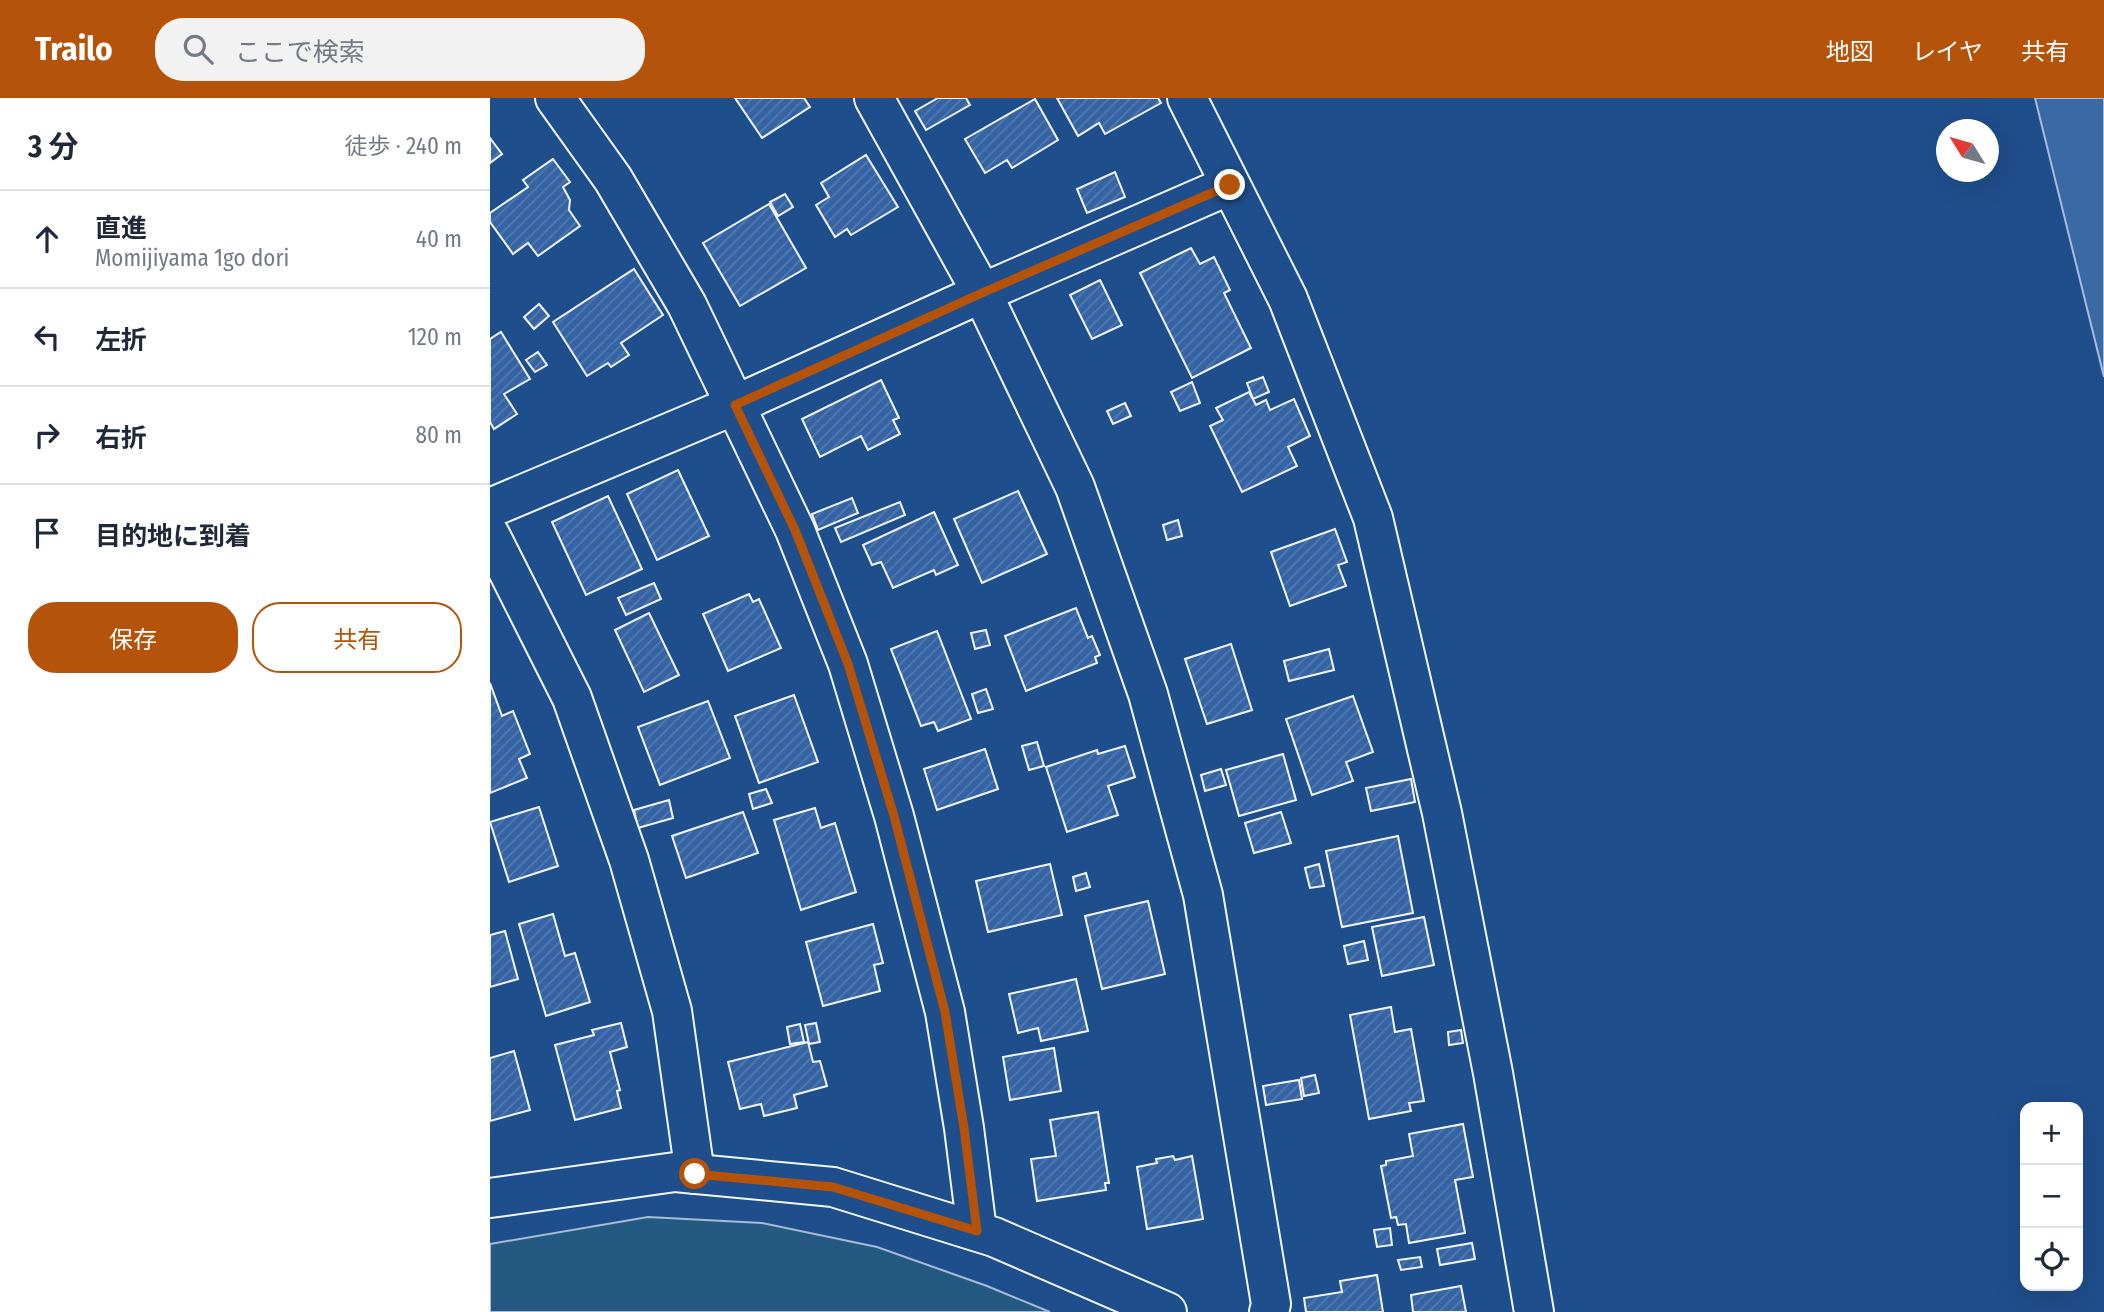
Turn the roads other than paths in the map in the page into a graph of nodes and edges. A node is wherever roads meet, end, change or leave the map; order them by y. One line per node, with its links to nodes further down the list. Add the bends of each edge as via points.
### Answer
1 (555, 98): 6 (street, via 613,179 687,305)
2 (874, 98): 5 (street)
3 (1187, 98): 4 (street)
4 (1230, 185): 5 (street); 14 (street, via 1288,299 1373,518 1444,827)
5 (982, 293): 6 (street); 13 (street, via 1075,487 1148,694 1203,895)
6 (735, 405): 7 (street); 11 (street, via 795,530 848,664 894,816 945,1012)
7 (490, 508)
8 (490, 535): 9 (street, via 572,698 629,860 672,1011)
9 (695, 1174): 10 (street, via 675,1172); 11 (street, via 833,1187)
10 (490, 1198)
11 (977, 1231): 12 (street)
12 (1167, 1312)
13 (1269, 1312)
14 (1534, 1312)

